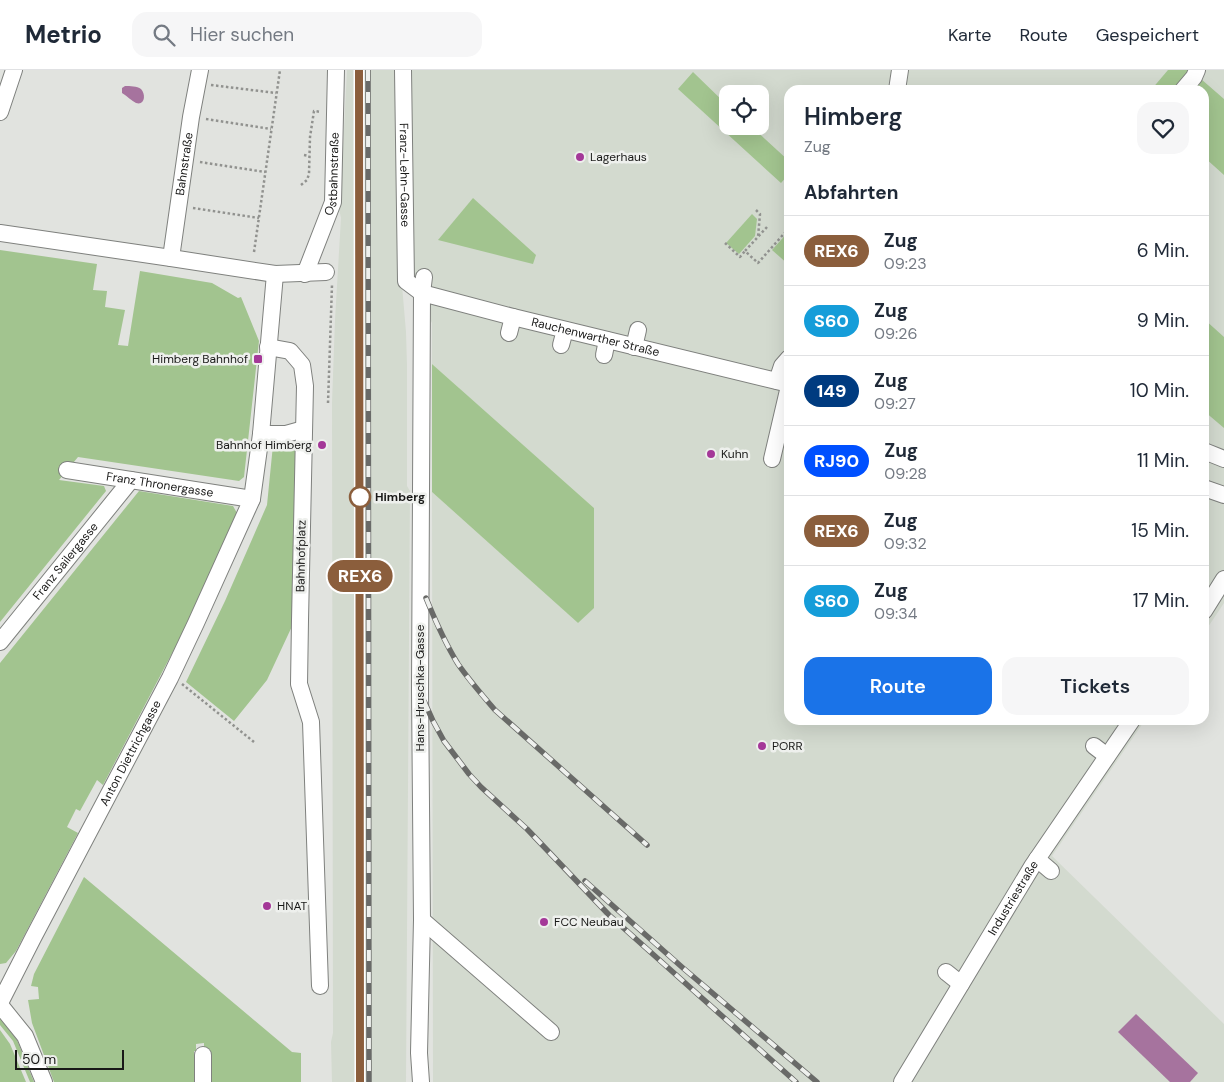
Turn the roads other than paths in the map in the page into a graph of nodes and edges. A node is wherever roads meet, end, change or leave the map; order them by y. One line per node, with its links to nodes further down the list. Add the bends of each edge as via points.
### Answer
1 (14, 70): 9 (street)
2 (336, 70): 14 (street, Ostbahnstraße, via 333,202)
3 (404, 70): 15 (street, Franz-Lehn-Gasse)
4 (900, 70): 7 (street)
5 (1197, 70): 8 (street)
6 (198, 77): 11 (street, Bahnstraße)
7 (898, 85)
8 (1187, 85)
9 (0, 112)
10 (0, 233): 11 (street)
11 (171, 258): 13 (street)
12 (326, 272): 14 (street)
13 (276, 274): 14 (street); 18 (street)
14 (305, 274)
15 (406, 281): 16 (street, Rauchenwarther Straße)
16 (423, 285): 19 (street, Rauchenwarther Straße, via 511,325 605,348); 40 (street, Hans-Hruschka-Gasse)
17 (638, 330): 19 (street)
18 (268, 347): 24 (street, Bahnhofplatz, via 290,351 302,365); 25 (street)
19 (634, 347): 22 (street, Rauchenwarther Straße)
20 (784, 358): 21 (street)
21 (784, 378)
22 (784, 384)
23 (784, 390): 27 (street)
24 (304, 429): 25 (street, via 286,434); 43 (street, Bahnhofplatz, via 299,684 311,722)
25 (261, 434): 31 (street)
26 (1209, 453): 28 (street)
27 (772, 459)
28 (1224, 459)
29 (67, 470): 30 (street, Franz Thronergasse)
30 (131, 480): 31 (street, Franz Thronergasse); 34 (street, Franz Sailergasse)
31 (252, 499): 44 (street, Anton Diettrichgasse, via 170,678)
32 (1224, 579): 33 (street)
33 (1209, 603)
34 (0, 642)
35 (1129, 725): 37 (street, Industriestraße)
36 (1094, 746): 37 (street)
37 (1107, 756): 38 (street, Industriestraße)
38 (1037, 859): 39 (street); 42 (street, Industriestraße)
39 (1051, 871)
40 (422, 920): 45 (street); 49 (street, Hans-Hruschka-Gasse)
41 (946, 972): 42 (street)
42 (961, 984): 50 (street, Industriestraße, via 911,1052)
43 (320, 986)
44 (0, 1004): 47 (street, via 25,1036)
45 (551, 1032)
46 (203, 1056): 48 (street)
47 (44, 1082)
48 (203, 1082)
49 (421, 1082)
50 (902, 1082)

